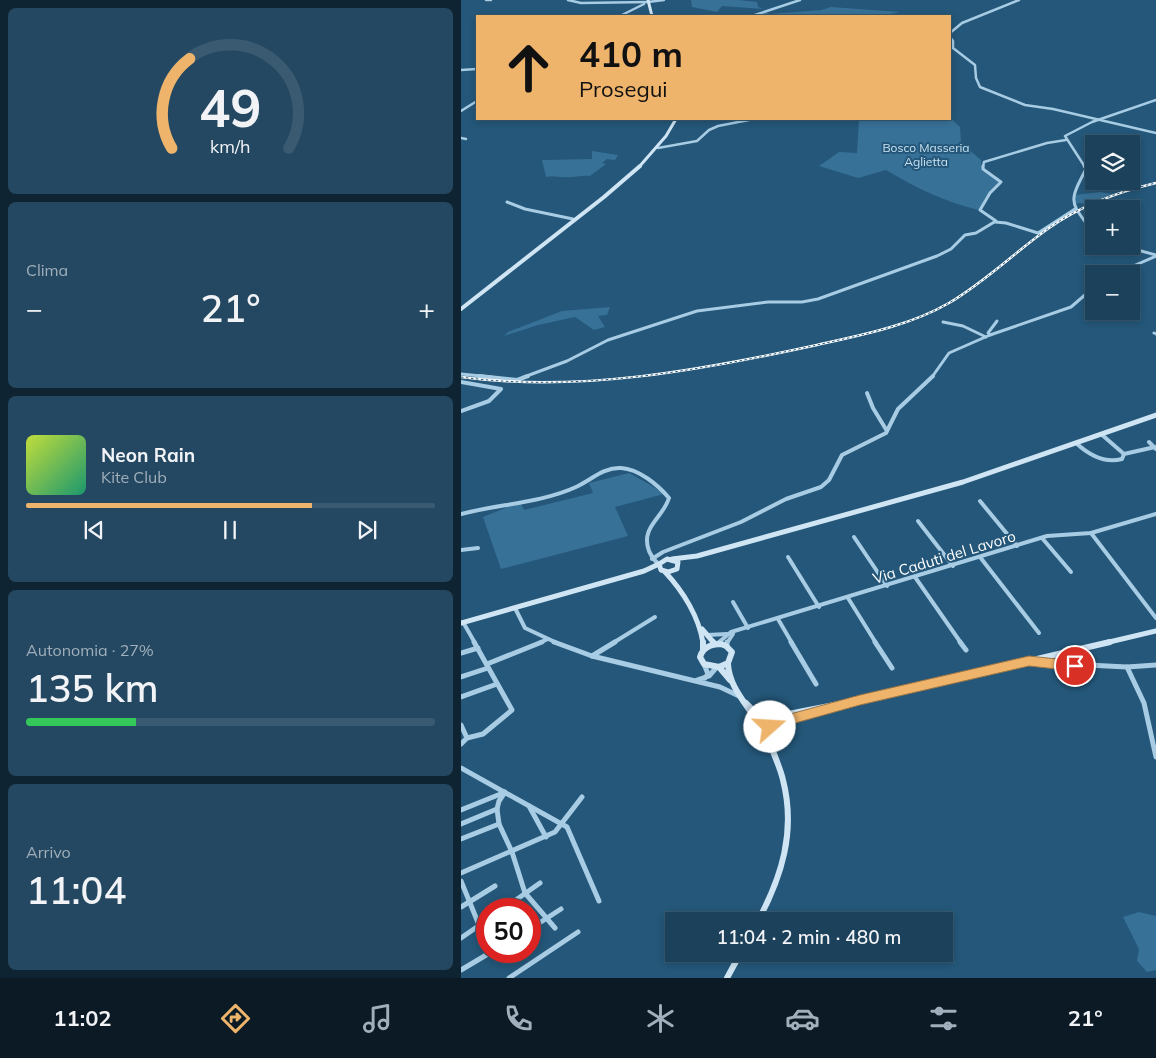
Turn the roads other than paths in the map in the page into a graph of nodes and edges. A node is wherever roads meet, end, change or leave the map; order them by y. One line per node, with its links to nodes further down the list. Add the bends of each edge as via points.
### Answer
1 (486, 0): 2 (street)
2 (491, 0)
3 (568, 0): 7 (street)
4 (664, 0): 7 (street)
5 (800, 0): 10 (street)
6 (1019, 0): 11 (street, via 962,23)
7 (648, 2): 8 (street); 9 (main road)
8 (622, 15)
9 (652, 15)
10 (754, 15)
11 (951, 34)
12 (951, 37): 20 (street, via 953,48 975,65 975,79 982,88 1025,105)
13 (476, 69): 14 (street)
14 (461, 70)
15 (1156, 100): 20 (street)
16 (476, 102): 17 (street)
17 (461, 111)
18 (676, 120): 25 (main road)
19 (749, 120): 25 (street, via 715,127 697,141)
20 (1101, 120): 21 (street); 24 (street, via 1071,130 1065,136)
21 (1156, 133)
22 (461, 138): 23 (street)
23 (467, 139)
24 (1066, 140): 27 (street, via 1086,169 1074,192); 29 (street, via 1047,142 984,162 983,169 1001,181 980,208)
25 (658, 148): 28 (main road, via 621,184)
26 (507, 202): 28 (street)
27 (1075, 209): 29 (street, via 1038,233); 30 (street)
28 (573, 220): 35 (main road)
29 (995, 222): 39 (street, via 976,233 965,235 951,249 937,256 825,297 803,302 768,302 700,310 608,340 567,361 517,380)
30 (1085, 222)
31 (1140, 251): 32 (street)
32 (1156, 256): 33 (street)
33 (1136, 265)
34 (1085, 295): 38 (street, via 1071,307)
35 (461, 309)
36 (997, 321): 38 (street)
37 (943, 322): 38 (street)
38 (988, 336): 44 (street, via 946,355 935,374 898,409)
39 (461, 374)
40 (461, 382): 42 (street, via 501,389 488,402)
41 (867, 394): 44 (street)
42 (461, 411)
43 (1156, 415): 45 (main road)
44 (887, 431): 61 (street, via 842,456 829,480 821,487 786,499 751,518)
45 (1101, 434): 47 (main road); 49 (street)
46 (1149, 442): 48 (street)
47 (1076, 443): 49 (street, via 1097,458 1119,460); 62 (main road, via 963,482)
48 (1155, 448): 49 (street)
49 (1124, 454)
50 (980, 501): 57 (street)
51 (461, 514): 60 (street, via 545,497 578,486 602,472 627,469 655,485 669,498 668,504 649,527)
52 (1155, 515): 54 (street, Via Caduti del Lavoro)
53 (918, 521): 68 (street)
54 (1091, 533): 56 (street, Via Caduti del Lavoro); 82 (street)
55 (854, 537): 76 (street)
56 (1042, 538): 57 (street, Via Caduti del Lavoro); 73 (street)
57 (1017, 546): 64 (street, Via Caduti del Lavoro)
58 (477, 548): 59 (street)
59 (461, 550)
60 (649, 551): 61 (street); 66 (street)
61 (657, 556): 65 (street); 66 (street)
62 (697, 556): 65 (main road); 70 (main road)
63 (788, 557): 79 (street)
64 (979, 557): 68 (street, Via Caduti del Lavoro); 90 (street)
65 (669, 559): 67 (main road); 70 (main road, via 678,562)
66 (653, 560): 67 (street); 69 (street)
67 (659, 564): 69 (main road); 72 (main road, via 659,569)
68 (953, 566): 74 (street, Via Caduti del Lavoro)
69 (652, 568): 71 (main road)
70 (678, 568): 72 (main road); 75 (main road)
71 (644, 571): 72 (main road); 80 (main road)
72 (664, 572): 75 (main road)
73 (1071, 572)
74 (915, 577): 76 (street, Via Caduti del Lavoro); 97 (street)
75 (677, 584): 84 (main road)
76 (887, 586): 77 (street, Via Caduti del Lavoro)
77 (848, 598): 79 (street, Via Caduti del Lavoro); 109 (street)
78 (733, 602): 86 (street)
79 (819, 606): 83 (street, Via Caduti del Lavoro)
80 (515, 608): 85 (main road); 92 (street, via 525,628)
81 (655, 618): 100 (street)
82 (1156, 618)
83 (778, 619): 86 (street, Via Caduti del Lavoro); 115 (street)
84 (696, 621): 91 (main road); 96 (main road, via 704,640)
85 (462, 623): 95 (street)
86 (748, 628): 87 (street, Via Caduti del Lavoro)
87 (740, 630): 88 (street, Via Caduti del Lavoro); 94 (street, via 729,637)
88 (731, 632): 91 (street, Via Caduti del Lavoro, via 717,636); 93 (street)
89 (1156, 632): 98 (main road)
90 (1039, 633)
91 (705, 634): 93 (main road)
92 (548, 639): 100 (street); 105 (street)
93 (716, 644): 94 (main road); 96 (main road)
94 (727, 646): 103 (main road, via 733,656)
95 (478, 648): 99 (street); 105 (street)
96 (703, 649): 102 (main road, via 700,657)
97 (966, 650)
98 (1067, 652): 101 (main road); 106 (street, via 1063,658 1068,664)
99 (461, 653)
100 (592, 656): 112 (street)
101 (1029, 661): 106 (street); 118 (main road)
102 (704, 664): 108 (main road); 111 (street, via 708,674)
103 (728, 664): 108 (main road); 113 (main road)
104 (1156, 665): 107 (street)
105 (487, 666): 110 (street); 114 (street)
106 (1089, 666): 107 (street)
107 (1127, 667): 127 (street, via 1144,703)
108 (717, 668): 111 (street); 113 (main road)
109 (892, 668)
110 (461, 677)
111 (705, 678): 112 (street)
112 (692, 680): 116 (street)
113 (733, 683): 116 (main road)
114 (497, 684): 117 (street); 124 (street, via 511,710 483,734)
115 (816, 684)
116 (740, 696): 119 (main road, via 750,708); 120 (main road)
117 (461, 697)
118 (860, 700): 119 (main road); 122 (main road)
119 (767, 716): 120 (main road); 122 (main road, via 773,721)
120 (756, 720): 123 (main road)
121 (461, 725): 124 (street)
122 (771, 726): 123 (main road); 126 (main road, via 768,737)
123 (759, 728): 126 (main road)
124 (467, 738): 125 (street)
125 (461, 744)
126 (775, 756): 150 (main road, via 786,790 789,841 781,875)
127 (1156, 757)
128 (461, 768): 129 (street)
129 (505, 792): 131 (street); 132 (street); 133 (street)
130 (582, 797): 136 (street)
131 (529, 806): 136 (street); 137 (street)
132 (497, 809): 134 (street); 135 (street)
133 (461, 810)
134 (461, 824)
135 (499, 824): 138 (street); 139 (street)
136 (562, 824): 137 (street); 147 (street, via 567,827)
137 (546, 837): 139 (street)
138 (461, 839)
139 (512, 852): 140 (street); 144 (street)
140 (461, 873)
141 (461, 881): 146 (street)
142 (540, 882): 144 (street)
143 (495, 886): 146 (street)
144 (525, 893): 145 (street); 152 (street)
145 (518, 898)
146 (469, 901): 148 (street); 151 (street)
147 (599, 901)
148 (461, 907)
149 (561, 909): 152 (street)
150 (762, 912)
151 (476, 918)
152 (548, 918): 153 (street); 155 (street)
153 (541, 922)
154 (476, 927): 157 (street)
155 (555, 928)
156 (578, 932): 161 (street)
157 (461, 938)
158 (476, 961): 160 (street)
159 (736, 962): 162 (main road)
160 (461, 970)
161 (509, 978)
162 (727, 978)

